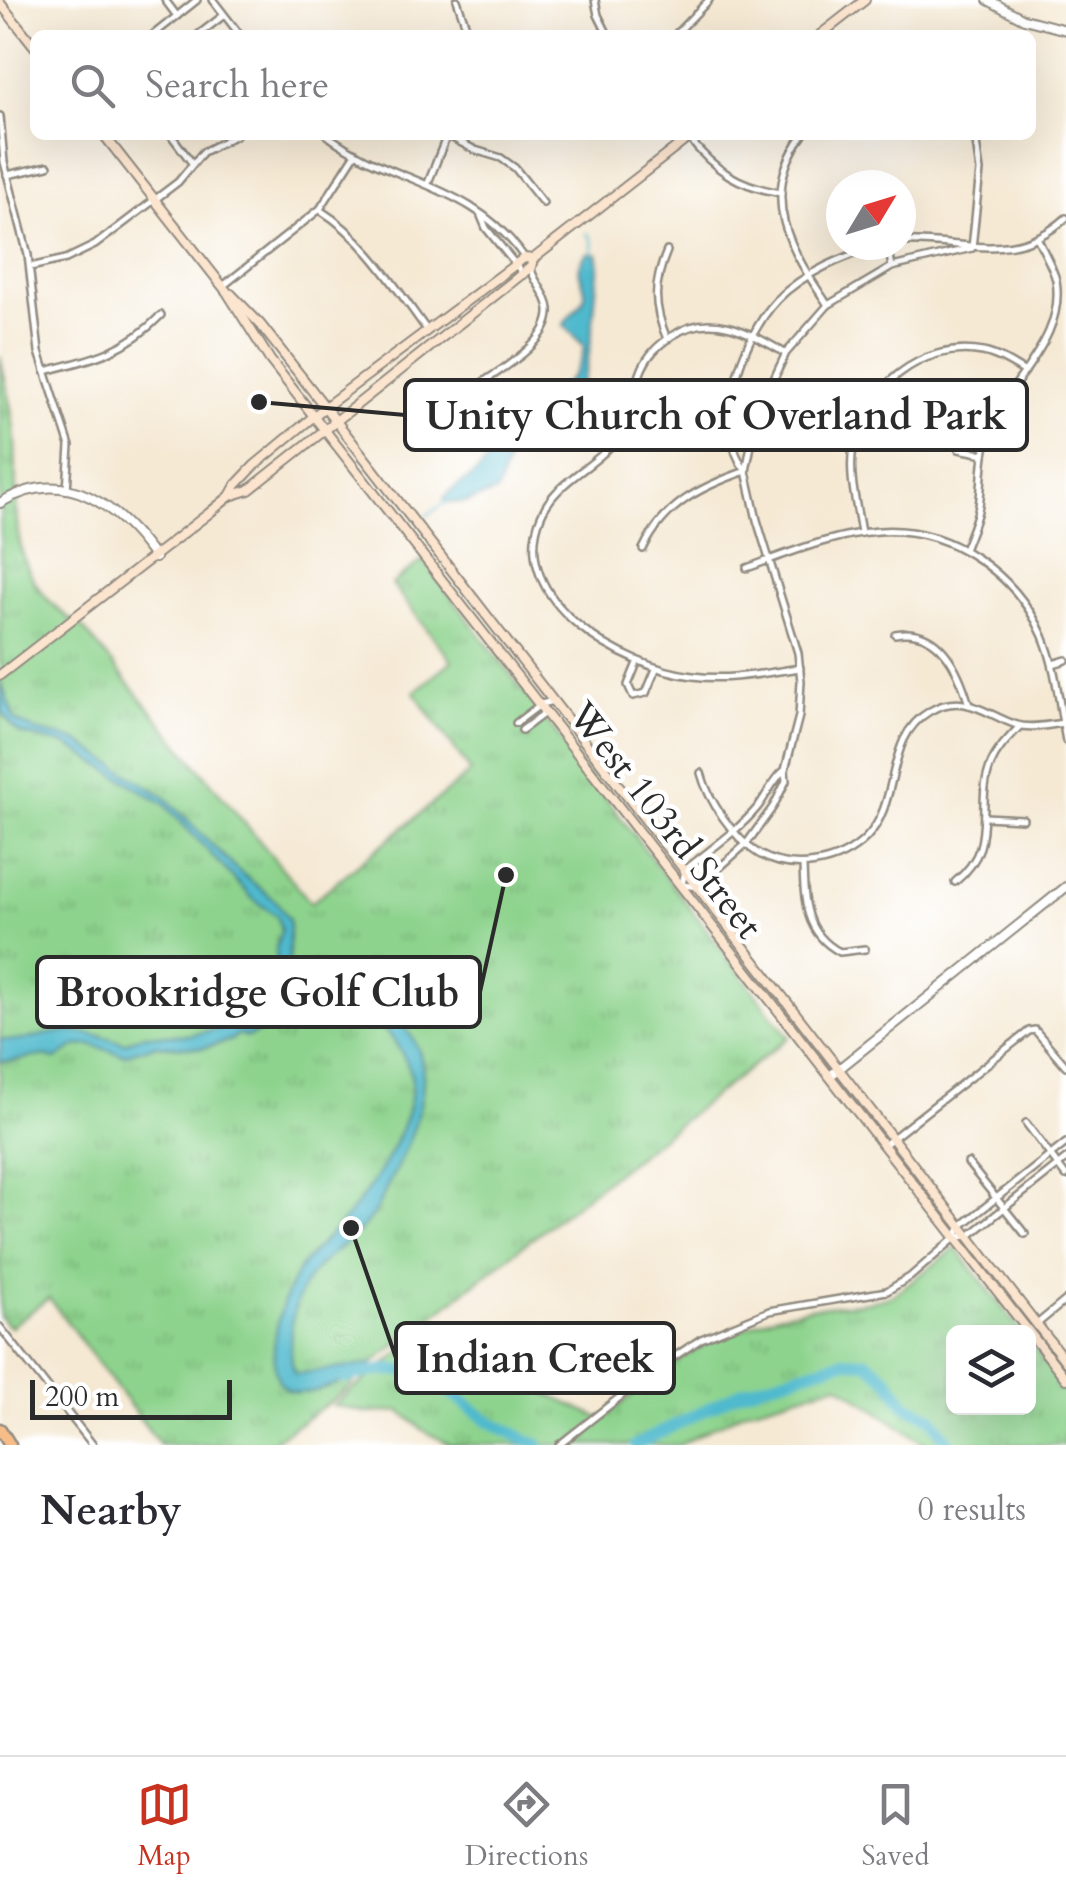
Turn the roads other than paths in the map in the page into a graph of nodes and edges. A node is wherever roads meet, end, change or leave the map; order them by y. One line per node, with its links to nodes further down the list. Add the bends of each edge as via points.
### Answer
1 (165, 0): 11 (street)
2 (197, 0): 11 (street)
3 (213, 0): 10 (street)
4 (457, 0): 15 (street)
5 (595, 0): 16 (street)
6 (709, 0): 17 (street)
7 (864, 0): 18 (main road)
8 (992, 1): 19 (street, via 1024,20)
9 (0, 3): 20 (main road)
10 (224, 14): 13 (street); 14 (street)
11 (177, 16): 12 (street)
12 (159, 30)
13 (204, 30)
14 (236, 30)
15 (467, 30)
16 (605, 30)
17 (680, 30)
18 (826, 30)
19 (1066, 30)
20 (30, 42)
21 (0, 116): 35 (street)
22 (108, 140): 38 (main road, West 103rd Street)
23 (175, 140): 33 (street)
24 (226, 140): 33 (street)
25 (335, 140): 32 (street)
26 (445, 140): 36 (street)
27 (457, 140): 39 (street, via 515,168)
28 (684, 140): 51 (main road)
29 (692, 140): 37 (street, via 734,181)
30 (800, 140): 37 (street)
31 (976, 140): 45 (street, via 980,172)
32 (356, 152): 36 (street); 40 (street)
33 (192, 164): 38 (street)
34 (48, 166): 35 (street)
35 (6, 175): 50 (street)
36 (428, 183): 41 (street)
37 (781, 193): 53 (street, via 789,242)
38 (155, 199): 50 (street, via 82,252); 54 (main road, West 103rd Street)
39 (543, 203)
40 (320, 209): 54 (street); 59 (street, via 351,234)
41 (481, 216): 49 (street); 51 (street, via 502,229)
42 (1066, 218): 43 (street)
43 (1037, 237): 45 (street); 64 (street, via 1060,306 1050,339)
44 (916, 241): 45 (street)
45 (972, 248): 52 (street)
46 (667, 252): 61 (street, via 654,296)
47 (837, 260): 53 (street)
48 (891, 260): 52 (street)
49 (514, 266): 51 (main road); 59 (main road)
50 (30, 267): 63 (street)
51 (528, 267): 67 (main road); 69 (street, via 548,304 542,335 455,403)
52 (892, 267): 55 (street)
53 (808, 276): 55 (street); 60 (street, via 777,300)
54 (225, 289): 56 (main road, West 103rd Street); 58 (main road, West 103rd Street)
55 (828, 305): 62 (street)
56 (249, 312): 58 (main road); 65 (main road, West 103rd Street)
57 (161, 315): 63 (street, via 110,354)
58 (248, 327): 66 (main road, West 103rd Street)
59 (427, 330): 65 (main road)
60 (753, 335): 61 (street, via 712,323); 62 (street); 72 (street, via 731,399 735,457)
61 (667, 339): 84 (street, via 644,365 613,444 558,490 542,512 534,542 542,580 556,600 596,640)
62 (786, 353): 72 (street, via 757,415)
63 (44, 371): 73 (street, via 70,446)
64 (1025, 372): 71 (street, via 1004,401); 76 (street, via 996,355 962,350 918,361 884,386 864,414 853,448)
65 (325, 407): 66 (main road); 67 (main road, West 103rd Street)
66 (314, 416): 68 (main road, West 103rd Street); 74 (main road, via 255,465)
67 (335, 419): 68 (main road); 89 (main road, West 103rd Street)
68 (323, 429): 74 (main road, via 248,490); 91 (main road, West 103rd Street)
69 (434, 432)
70 (959, 449): 71 (street)
71 (984, 454): 78 (street, via 978,509)
72 (746, 472): 77 (street, via 678,502); 80 (street)
73 (68, 490): 75 (street, via 32,490); 79 (street, via 117,512)
74 (230, 496): 79 (main road)
75 (0, 503)
76 (861, 533): 78 (street, via 909,532); 80 (street)
77 (643, 549)
78 (964, 550): 85 (street, via 1013,589 1036,621)
79 (155, 558): 88 (main road)
80 (770, 560): 81 (street); 86 (street)
81 (747, 568)
82 (896, 634): 90 (street, via 921,636 940,648 956,668)
83 (1066, 660): 85 (street)
84 (637, 663): 87 (street); 87 (street, via 628,686 633,696 646,693)
85 (1053, 664): 93 (street)
86 (800, 668): 87 (street, via 711,678); 97 (street, via 800,716)
87 (656, 670)
88 (0, 675)
89 (552, 701): 91 (street); 104 (main road, West 103rd Street)
90 (968, 704): 94 (street); 103 (street, via 939,707 910,728 888,802 865,839 840,856)
91 (544, 708): 92 (street); 95 (street); 106 (main road, West 103rd Street)
92 (516, 724)
93 (1063, 724): 94 (street); 96 (street)
94 (1020, 726): 99 (street, via 992,762)
95 (522, 730)
96 (1066, 740)
97 (784, 770): 101 (street); 102 (street, via 781,792)
98 (701, 773): 101 (street)
99 (985, 818): 100 (street); 105 (street, via 980,851)
100 (1024, 819)
101 (734, 830): 102 (street); 104 (street)
102 (747, 843): 103 (street, via 773,860); 107 (street)
103 (803, 864): 109 (street, via 804,902 816,932 840,952)
104 (685, 870): 106 (street); 107 (main road, West 103rd Street)
105 (955, 882)
106 (682, 885): 107 (street); 112 (main road, West 103rd Street)
107 (698, 887): 111 (main road, West 103rd Street)
108 (1066, 887): 111 (street)
109 (865, 949)
110 (1066, 1066): 114 (street, via 1028,1030)
111 (840, 1068): 112 (street); 114 (main road, West 103rd Street)
112 (830, 1076): 115 (main road, West 103rd Street)
113 (1026, 1123): 117 (street)
114 (892, 1138): 115 (street); 124 (main road, West 103rd Street)
115 (884, 1144): 127 (main road, West 103rd Street)
116 (1066, 1144): 117 (street)
117 (1050, 1156): 120 (street); 122 (street)
118 (1066, 1159): 120 (street)
119 (968, 1163): 122 (street)
120 (1058, 1166): 121 (street); 123 (street)
121 (1066, 1176)
122 (997, 1198): 123 (street); 124 (street)
123 (1005, 1208): 125 (street); 126 (street)
124 (961, 1226): 126 (main road, West 103rd Street); 127 (street)
125 (1025, 1234)
126 (969, 1236): 127 (street); 129 (main road, West 103rd Street)
127 (956, 1238): 130 (main road, West 103rd Street); 138 (street, via 887,1290 793,1305 712,1334)
128 (1066, 1300): 129 (street)
129 (1037, 1324): 133 (main road, West 103rd Street)
130 (1025, 1325)
131 (0, 1326): 137 (street)
132 (1036, 1339): 134 (main road, West 103rd Street)
133 (1066, 1362)
134 (1066, 1380)
135 (0, 1429): 136 (highway)
136 (10, 1445)
137 (94, 1445)
138 (559, 1445)

